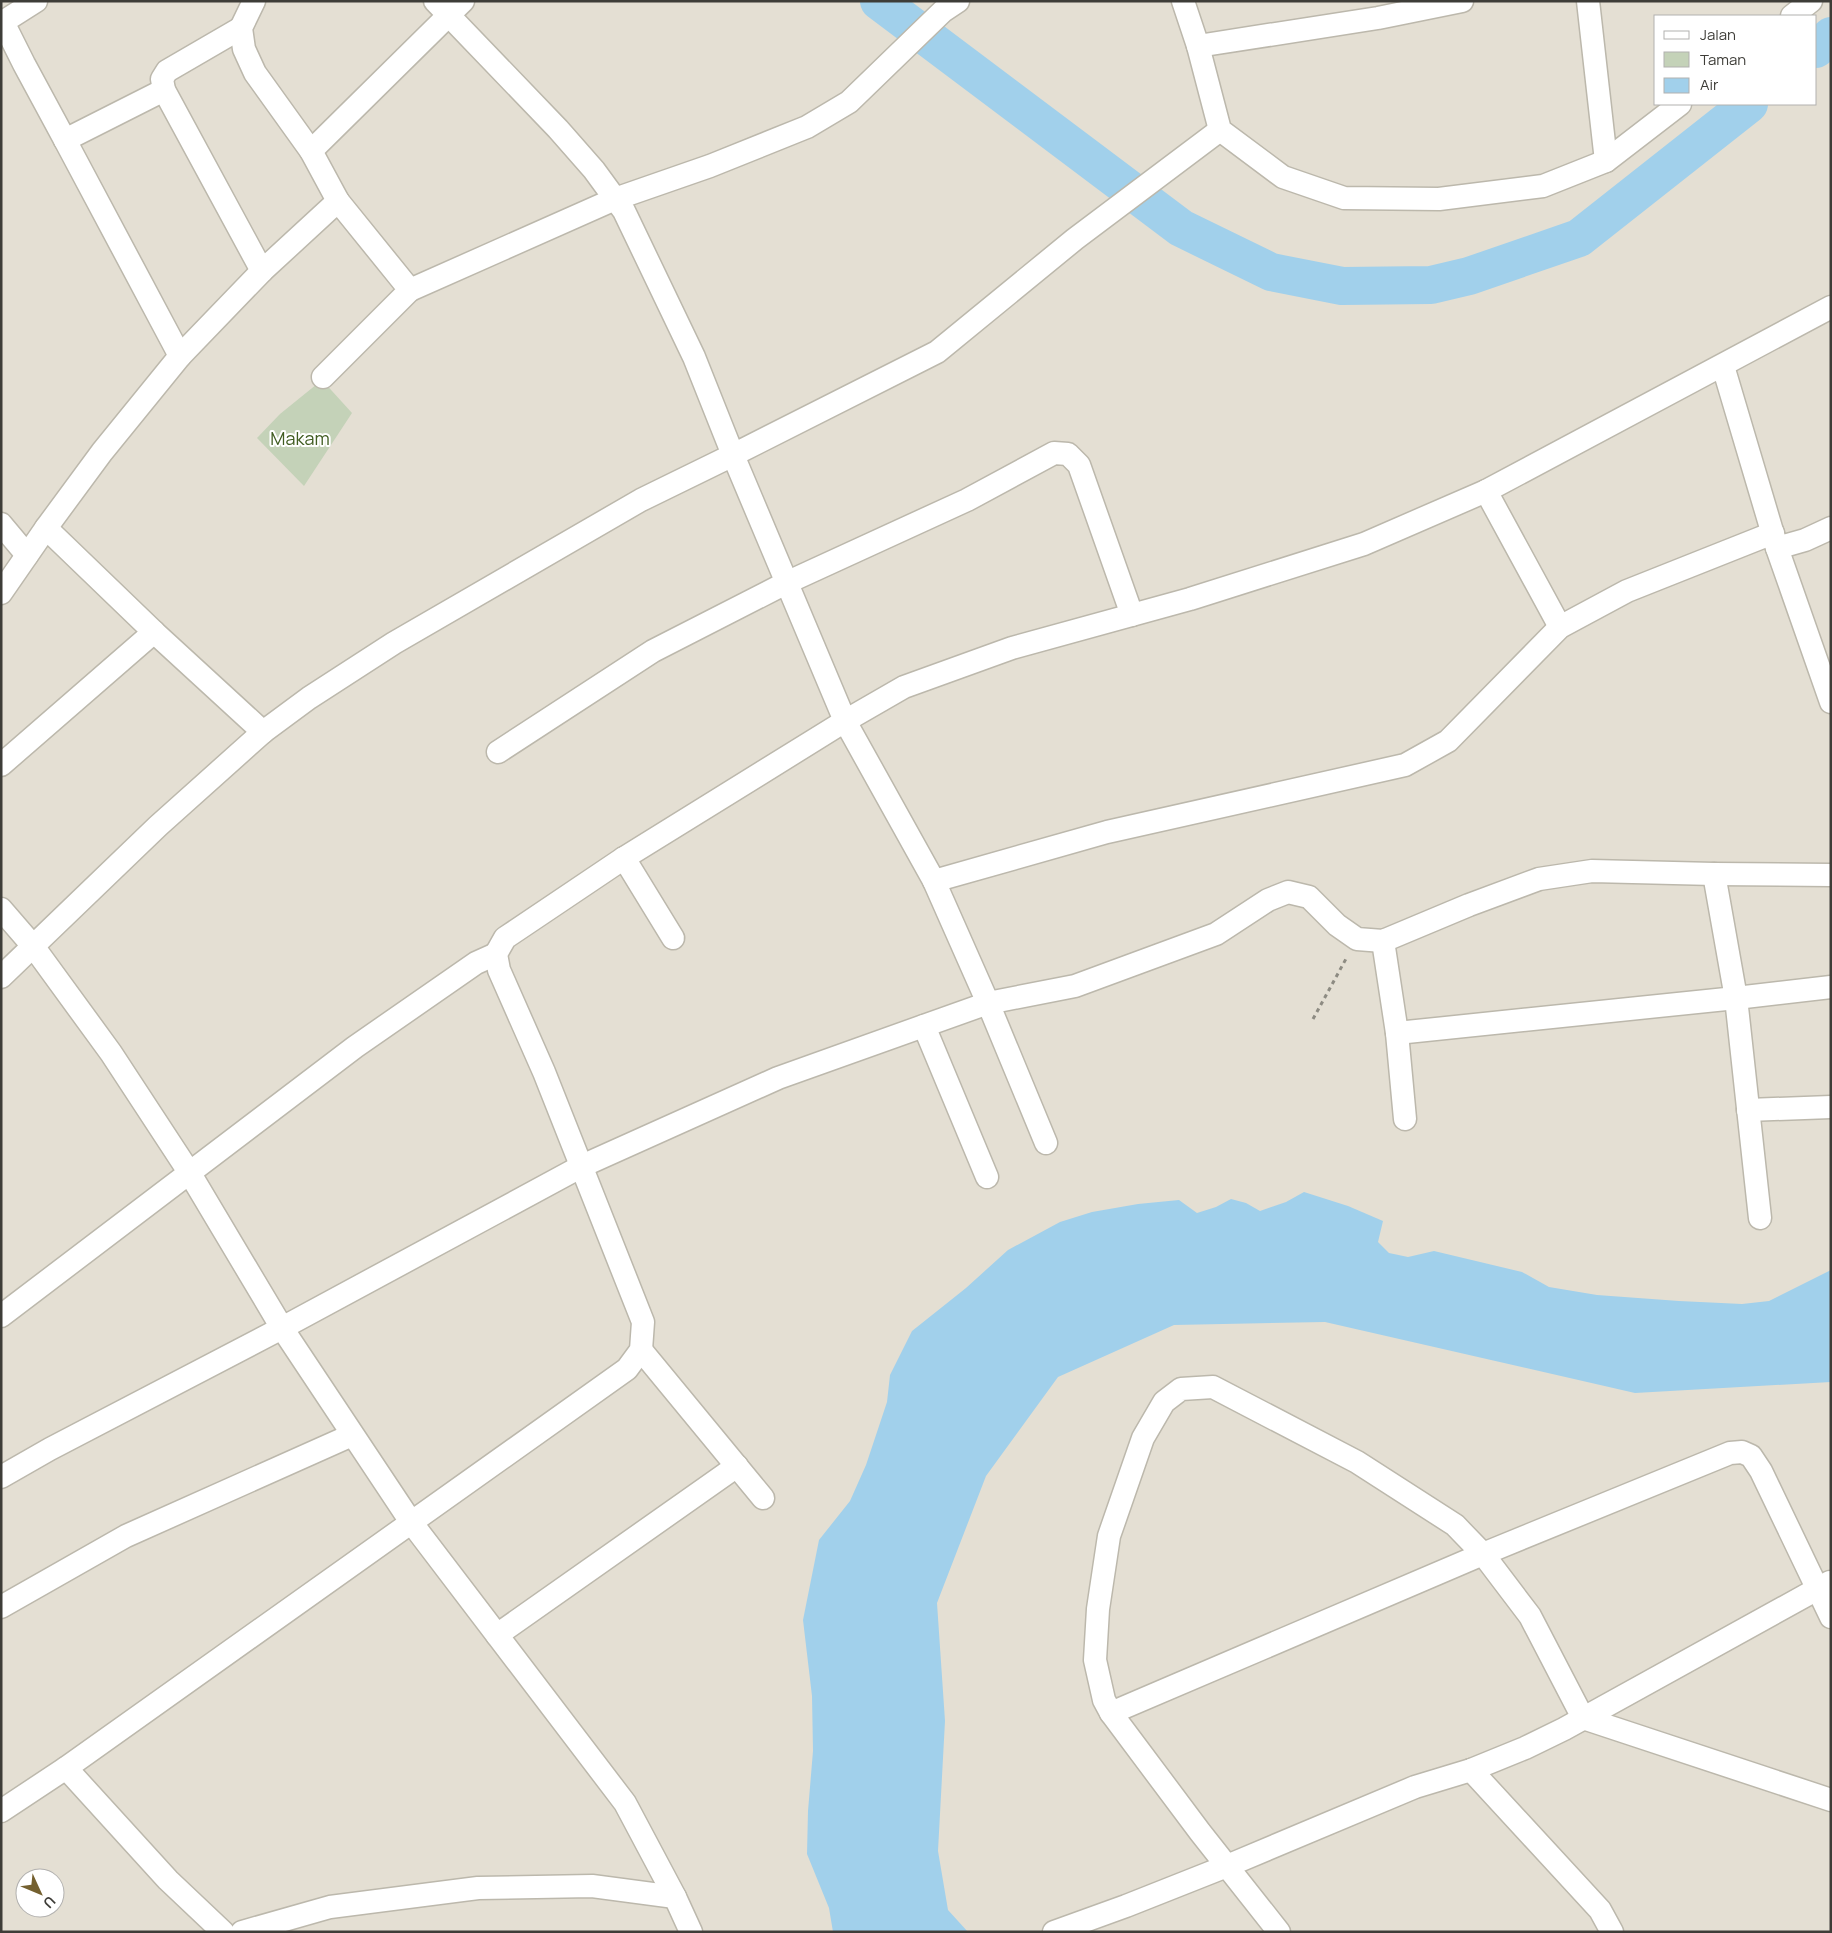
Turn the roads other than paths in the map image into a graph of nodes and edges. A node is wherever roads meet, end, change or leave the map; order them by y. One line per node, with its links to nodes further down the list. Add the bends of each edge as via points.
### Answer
1 (36, 1): 10 (street)
2 (254, 1): 11 (street)
3 (958, 1): 19 (street, via 943,11 849,102 807,127)
4 (1183, 1): 12 (street)
5 (1462, 1): 12 (street, via 1378,18)
6 (1588, 1): 18 (street)
7 (1811, 1): 9 (street)
8 (449, 6): 17 (street); 19 (street, via 594,170)
9 (1793, 15)
10 (2, 22): 16 (street)
11 (242, 28): 13 (street, via 167,71 162,78); 17 (street, via 244,49 255,73)
12 (1198, 46): 15 (street)
13 (164, 90): 16 (street); 21 (street)
14 (1679, 105): 18 (street)
15 (1220, 130): 18 (street, via 1283,177 1344,198 1439,199 1543,186); 27 (street, via 1075,239 937,352)
16 (64, 140): 24 (street)
17 (311, 151): 20 (street)
18 (1606, 161)
19 (615, 199): 22 (street); 27 (street, via 624,211 694,357)
20 (338, 201): 21 (street); 22 (street)
21 (262, 271): 24 (street)
22 (410, 290): 26 (street)
23 (1831, 307): 25 (street)
24 (180, 356): 30 (street, via 102,452)
25 (1723, 366): 28 (street); 32 (street)
26 (324, 377)
27 (733, 455): 34 (street); 41 (street, via 641,500 394,643)
28 (1486, 491): 36 (street, via 1364,544); 37 (street)
29 (1, 524): 33 (street)
30 (46, 528): 33 (street); 38 (street)
31 (1831, 528): 32 (street, via 1806,540)
32 (1775, 541): 37 (street, via 1627,591); 39 (street)
33 (27, 555): 35 (street)
34 (786, 583): 36 (street, via 967,500 1054,453 1068,454 1079,465); 40 (street); 42 (street, via 652,651)
35 (1, 593)
36 (1132, 614): 40 (street, via 1012,648 904,687)
37 (1560, 627): 47 (street, via 1448,741 1405,765 1107,832)
38 (154, 632): 41 (street); 43 (street)
39 (1831, 702)
40 (845, 721): 44 (street); 47 (street)
41 (263, 732): 51 (street, via 158,826)
42 (498, 752)
43 (1, 765)
44 (624, 858): 49 (street); 52 (street, via 506,938)
45 (1714, 874): 46 (street); 50 (street, via 1592,871 1539,879); 55 (street)
46 (1831, 875)
47 (934, 880): 56 (street)
48 (1, 909): 51 (street)
49 (673, 938)
50 (1383, 941): 56 (street, via 1357,939 1337,925 1309,897 1288,892 1268,900 1216,934 1075,986); 58 (street)
51 (33, 946): 53 (street); 64 (street, via 111,1053)
52 (496, 954): 63 (street, via 499,970); 64 (street, via 476,963 355,1047)
53 (1, 977)
54 (1831, 987): 55 (street)
55 (1736, 998): 58 (street); 60 (street)
56 (988, 1003): 57 (street); 62 (street)
57 (924, 1026): 63 (street, via 778,1078); 65 (street)
58 (1397, 1033): 61 (street)
59 (1831, 1107): 60 (street)
60 (1748, 1110): 66 (street)
61 (1405, 1119)
62 (1046, 1143)
63 (582, 1166): 68 (street); 69 (street, via 643,1322)
64 (189, 1172): 67 (street); 68 (street)
65 (987, 1177)
66 (1760, 1218)
67 (1, 1316)
68 (282, 1328): 70 (street); 72 (street)
69 (641, 1350): 71 (street); 74 (street, via 627,1369)
70 (352, 1435): 74 (street); 77 (street, via 126,1536)
71 (737, 1466): 73 (street); 79 (street)
72 (1, 1477)
73 (763, 1498)
74 (411, 1522): 79 (street); 82 (street)
75 (1483, 1554): 76 (street, via 1730,1453 1742,1452 1751,1456 1761,1472); 80 (street); 80 (street, via 1456,1525 1357,1462 1213,1386 1181,1390 1164,1402 1142,1438 1109,1536 1098,1609 1095,1660 1104,1700); 81 (street, via 1530,1616)
76 (1824, 1585): 78 (street); 81 (street)
77 (1, 1608)
78 (1831, 1617)
79 (497, 1635): 87 (street, via 625,1804)
80 (1112, 1713): 86 (street)
81 (1583, 1718): 83 (street, via 1525,1748); 84 (street)
82 (66, 1768): 85 (street); 88 (street, via 168,1880)
83 (1471, 1770): 86 (street, via 1407,1790); 93 (street, via 1600,1910)
84 (1831, 1800)
85 (1, 1811)
86 (1227, 1866): 91 (street); 92 (street)
87 (675, 1896): 89 (street, via 592,1886 478,1888 330,1907); 90 (street)
88 (223, 1932)
89 (242, 1932)
90 (690, 1932)
91 (1054, 1932)
92 (1279, 1932)
93 (1612, 1932)

